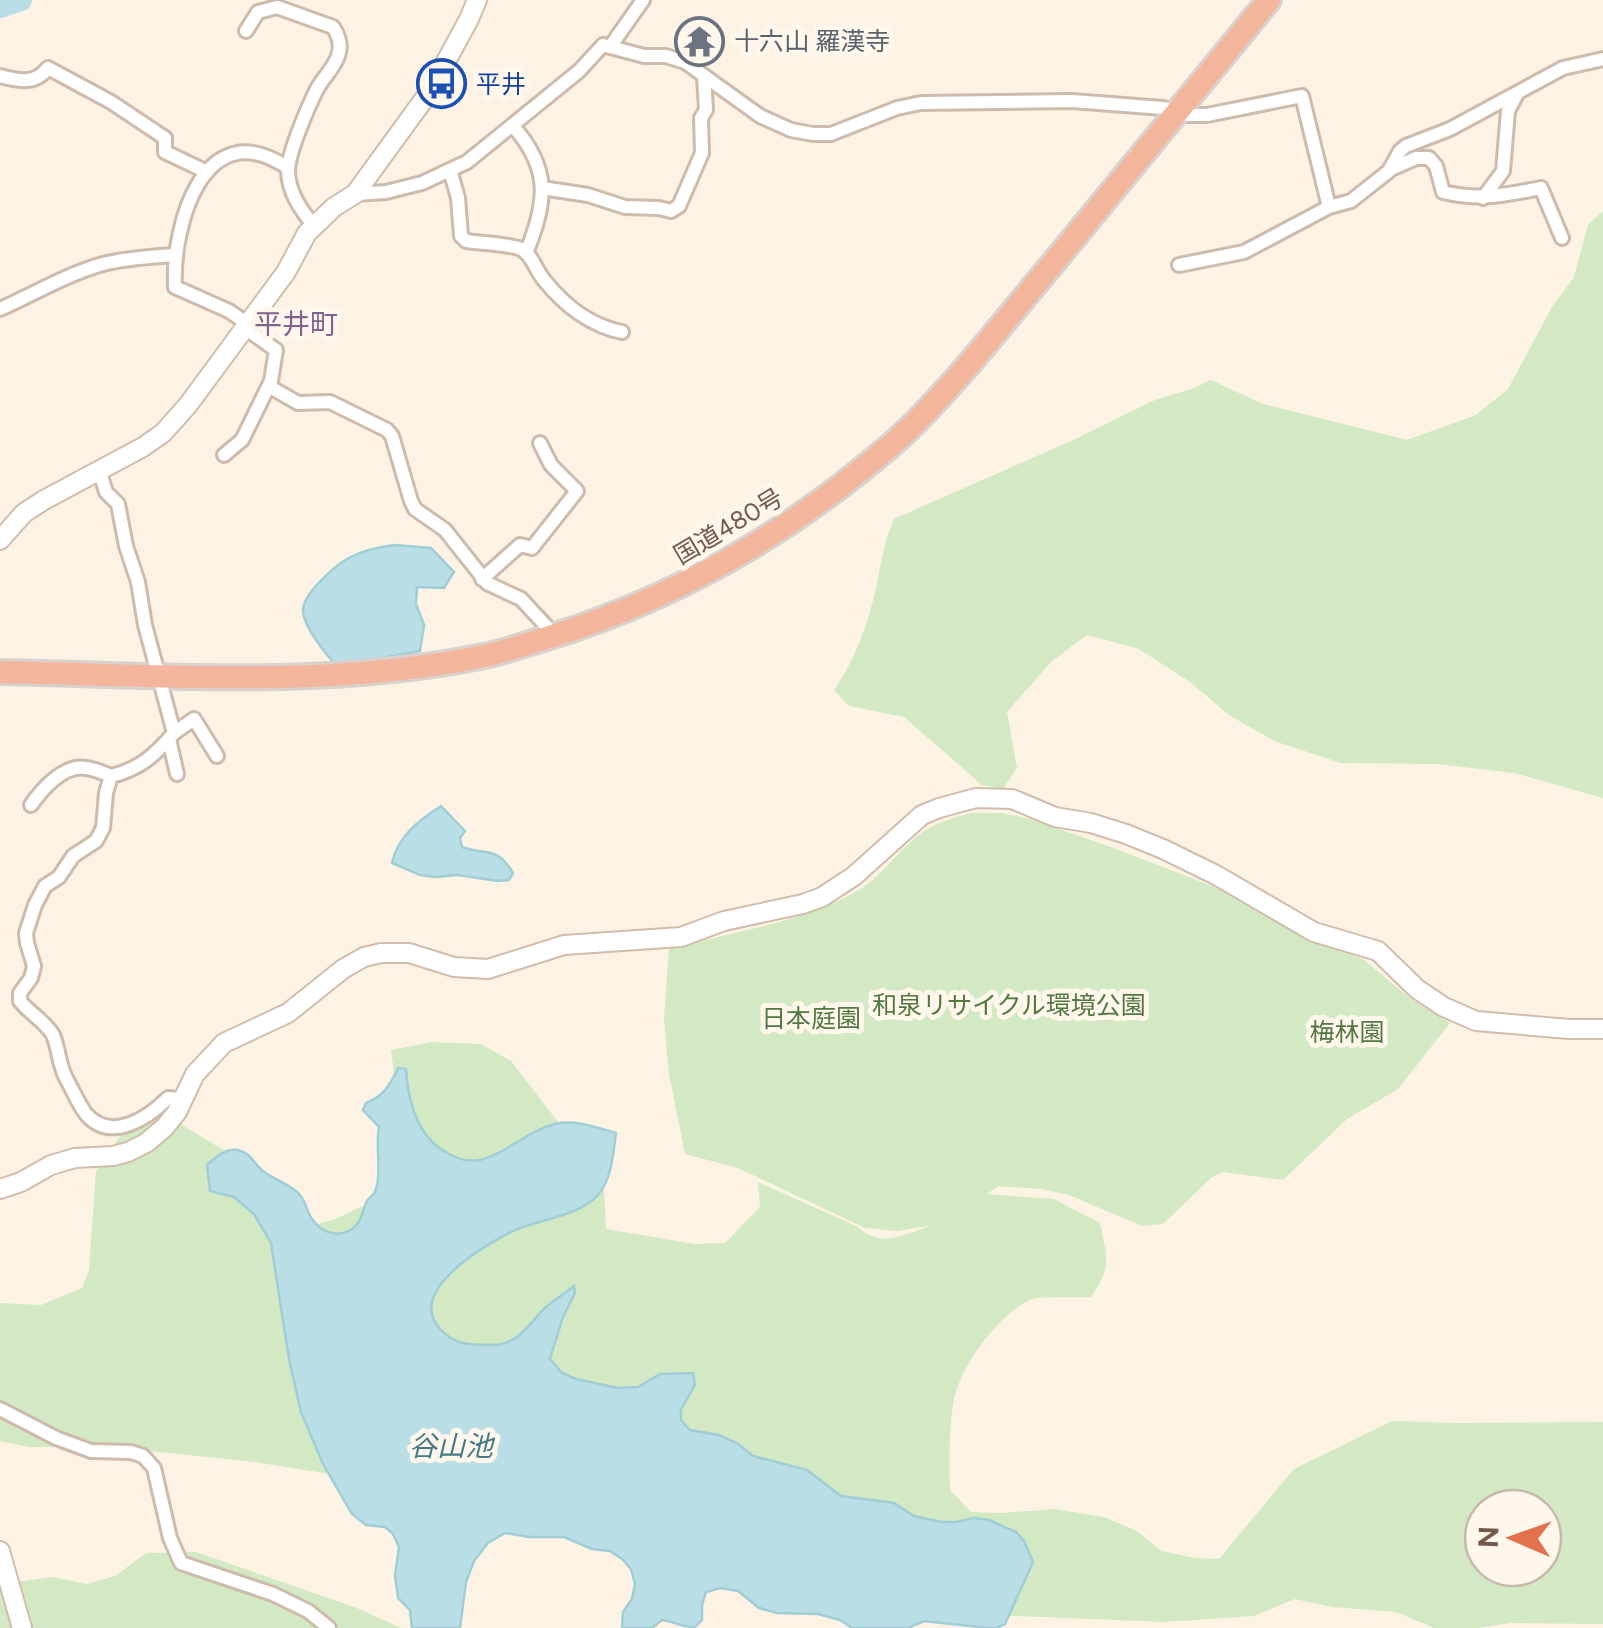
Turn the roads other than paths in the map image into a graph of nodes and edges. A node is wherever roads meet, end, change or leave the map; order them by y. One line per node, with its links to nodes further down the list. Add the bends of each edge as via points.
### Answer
1 (477, 0): 17 (street, via 437,81)
2 (643, 0): 5 (street)
3 (1269, 0): 10 (highway, 国道480号)
4 (246, 30): 12 (street, via 258,12 277,7 337,33 338,58 318,87)
5 (610, 47): 8 (street, via 686,62); 11 (street, via 603,45)
6 (1603, 58): 9 (street, via 1563,68)
7 (0, 76): 15 (street, via 29,81 48,68 165,138 165,152)
8 (704, 76): 10 (street, via 760,116 814,134 921,103 1072,101); 16 (street, via 702,152 672,211 625,208)
9 (1518, 94): 14 (street, via 1406,146); 18 (street, via 1508,111 1502,171)
10 (1178, 112): 19 (street, via 1207,115 1302,96); 34 (highway, 国道480号, via 940,396 865,467 744,553 677,588)
11 (513, 126): 13 (street); 16 (street, via 530,146)
12 (288, 168): 15 (street, via 248,152); 20 (street, via 296,205)
13 (450, 170): 17 (street, via 422,183); 22 (street, via 461,236)
14 (1389, 170): 18 (street, via 1430,158 1443,192); 19 (street, via 1351,201)
15 (207, 172): 23 (street, via 191,194)
16 (542, 188): 22 (street)
17 (355, 194): 20 (street)
18 (1483, 198): 21 (street, via 1541,188)
19 (1329, 207): 24 (street, via 1244,252)
20 (314, 226): 26 (street)
21 (1562, 238)
22 (526, 253): 27 (street, via 543,280 586,319)
23 (175, 255): 25 (street, via 100,265); 26 (street, via 175,287)
24 (1179, 265)
25 (0, 309)
26 (246, 326): 28 (street, via 276,350); 31 (street, via 163,433)
27 (622, 332)
28 (270, 383): 30 (street, via 242,440); 33 (street, via 298,403 330,402 387,430 416,509 445,530)
29 (540, 442): 33 (street, via 551,466 577,491 532,548 520,545)
30 (224, 455)
31 (100, 470): 32 (street, via 44,500); 36 (street, via 118,504)
32 (0, 540)
33 (482, 578): 34 (street, via 521,599)
34 (552, 636): 36 (highway, 国道480号, via 486,656 377,672)
35 (0, 672): 36 (highway, 国道480号)
36 (159, 675): 37 (street)
37 (171, 736): 38 (street, via 194,719); 39 (street); 40 (street, via 138,768)
38 (217, 756)
39 (177, 774)
40 (112, 776): 41 (street, via 76,768); 43 (street, via 96,841 73,856 35,905 26,933 34,966 20,1001 53,1035 66,1080 98,1123 138,1122 168,1098)
41 (30, 806)
42 (1603, 1030): 43 (street, via 1476,1021 1418,989 1378,951 1314,932 1162,849 1091,822 987,797 922,815 822,896 681,937 564,945 488,970 409,953 364,957 288,1013 224,1043 194,1074)
43 (184, 1099): 44 (street, via 165,1127 128,1152 74,1158)
44 (0, 1189)
45 (0, 1410): 48 (street, via 90,1451 144,1456 154,1468 182,1563 273,1594)
46 (0, 1552): 47 (street)
47 (22, 1628)
48 (329, 1628)

